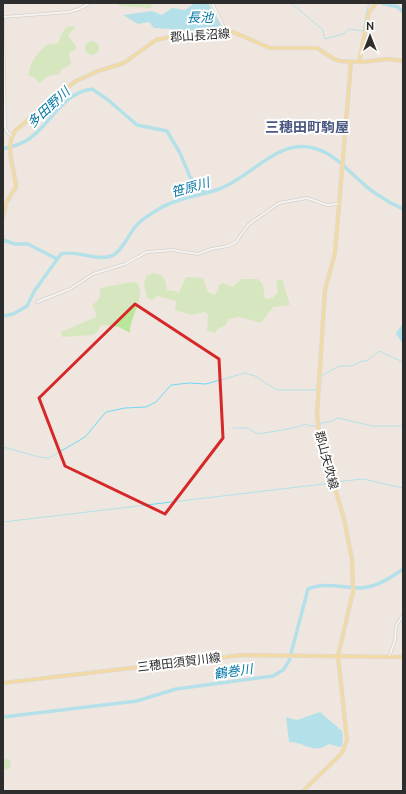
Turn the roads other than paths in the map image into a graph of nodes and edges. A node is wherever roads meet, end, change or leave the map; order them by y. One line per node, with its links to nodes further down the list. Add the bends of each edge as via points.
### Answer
1 (90, 3): 4 (street, via 69,12)
2 (212, 3): 5 (street)
3 (376, 3): 8 (main road, via 369,12)
4 (3, 18): 9 (street, via 5,127)
5 (226, 32): 7 (main road, 郡山長沼線, via 241,34 270,48 317,48 335,60); 9 (main road, 郡山長沼線, via 182,34 156,40 124,63 84,77 67,87 21,125)
6 (403, 61): 8 (main road, 郡山長沼線, via 388,59)
7 (351, 62): 8 (main road, 郡山長沼線); 10 (main road, 郡山矢吹線)
8 (359, 62)
9 (12, 138): 11 (main road, via 10,150 16,187 6,203)
10 (339, 204): 12 (street, via 327,205 307,198 279,203 248,225 236,242 228,246 198,254 172,250 148,252 125,264 94,274 70,289); 14 (main road, 郡山矢吹線, via 335,253 325,290 317,414 319,433 350,543 353,586)
11 (3, 217)
12 (38, 302)
13 (403, 615): 16 (street, via 396,626 395,640)
14 (338, 656): 16 (main road, 三穂田須賀川線); 17 (main road, 三穂田須賀川線, via 239,655); 18 (main road, 郡山矢吹線, via 346,745)
15 (403, 656): 16 (main road, 三穂田須賀川線)
16 (389, 657)
17 (3, 684)
18 (303, 791)

